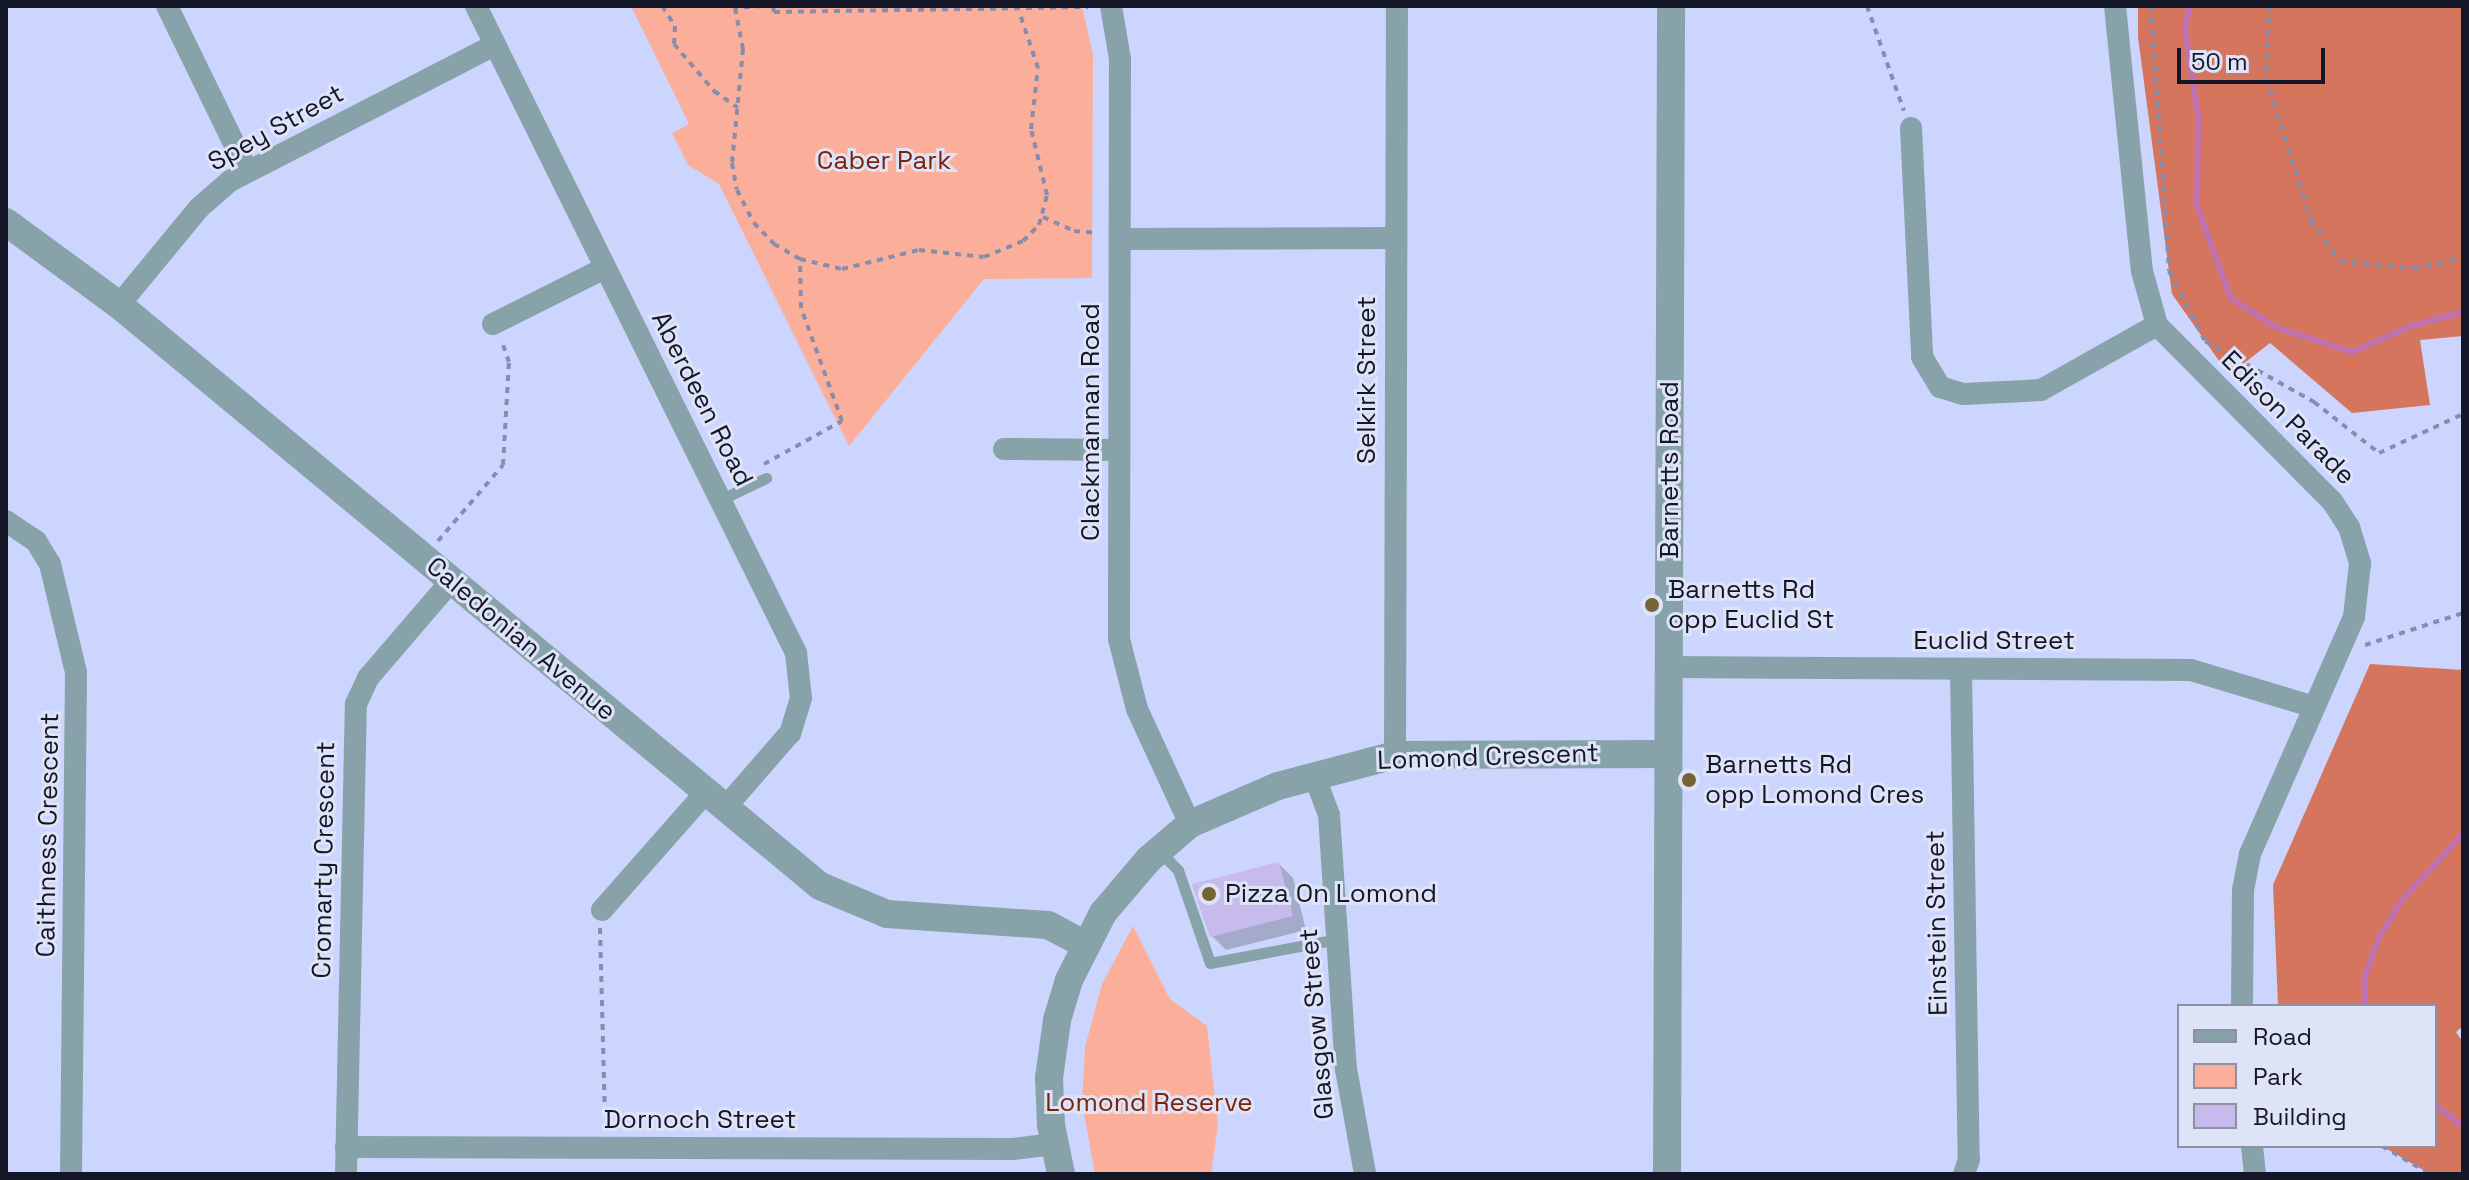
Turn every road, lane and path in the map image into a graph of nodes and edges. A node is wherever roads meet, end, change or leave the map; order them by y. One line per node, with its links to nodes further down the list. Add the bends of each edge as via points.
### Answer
1 (167, 6): 20 (street)
2 (476, 6): 16 (street, Aberdeen Road)
3 (662, 6): 18 (path, via 675,26 672,39 679,52)
4 (762, 6): 13 (path)
5 (773, 6): 15 (path, via 774,12)
6 (1111, 6): 25 (street, Clackmannan Road, via 1120,59)
7 (1397, 6): 24 (street, Selkirk Street)
8 (1671, 6): 44 (street, Barnetts Road)
9 (1867, 6): 17 (path)
10 (2115, 6): 31 (street, via 2140,258)
11 (2151, 6): 33 (path, via 2169,271 2205,341 2314,402 2379,453)
12 (2269, 6): 26 (path, via 2266,79 2311,220 2339,261 2414,268)
13 (735, 7): 18 (path, via 743,49)
14 (1088, 7): 15 (path)
15 (1019, 11): 21 (path, via 1038,68 1031,129 1047,184)
16 (495, 45): 20 (street, Spey Street); 28 (street, Aberdeen Road)
17 (1899, 99)
18 (738, 108): 27 (path, via 732,163 737,190 764,235)
19 (1911, 128): 31 (street, via 1928,388 1963,394 2041,390)
20 (247, 170): 29 (street, Spey Street, via 199,208)
21 (1043, 217): 23 (path, via 1074,231); 27 (path, via 1023,241 984,257 919,250 842,269)
22 (6, 222): 29 (street, Caledonian Avenue)
23 (1095, 233)
24 (1396, 238): 25 (street); 48 (street, Selkirk Street)
25 (1120, 239): 35 (street, Clackmannan Road)
26 (2463, 258)
27 (800, 259): 36 (path, via 801,308 842,421)
28 (605, 268): 30 (street); 38 (street, Aberdeen Road)
29 (119, 305): 41 (street, Caledonian Avenue)
30 (493, 324)
31 (2157, 325): 43 (street, Edison Parade, via 2342,513 2358,551 2361,577 2358,603)
32 (505, 346): 40 (path, via 503,465)
33 (2463, 414)
34 (1004, 449): 35 (street)
35 (1119, 450): 51 (street, Clackmannan Road, via 1121,658 1137,709)
36 (751, 470)
37 (766, 478): 38 (lane)
38 (722, 499): 50 (street, Aberdeen Road, via 796,653 801,698 790,733)
39 (6, 521): 63 (street, Caithness Crescent, via 36,541 50,564 78,692)
40 (435, 545)
41 (451, 581): 50 (street, Caledonian Avenue); 60 (street, Cromarty Crescent, via 368,678 356,704)
42 (2463, 613): 43 (path)
43 (2340, 652): 46 (street, Edison Parade)
44 (1669, 667): 45 (street, Euclid Street); 47 (street, Barnetts Road)
45 (1961, 670): 46 (street, Euclid Street, via 2204,671); 68 (street, Einstein Street, via 1969,1159)
46 (2314, 707): 57 (street, Edison Parade, via 2250,854 2243,890)
47 (1668, 754): 48 (street, Lomond Crescent); 67 (street, Barnetts Road)
48 (1395, 755): 49 (street, Lomond Crescent)
49 (1314, 775): 51 (street, Lomond Crescent, via 1249,796); 54 (street, Glasgow Street, via 1329,815)
50 (714, 801): 53 (street, Aberdeen Road); 56 (street, Caledonian Avenue, via 844,900 921,920 1048,925)
51 (1190, 824): 52 (street, Lomond Crescent)
52 (1158, 850): 54 (lane, via 1178,870 1210,963); 56 (street, Lomond Crescent, via 1103,913)
53 (602, 910)
54 (1337, 939): 66 (street, Glasgow Street, via 1346,1069)
55 (599, 944): 58 (path, via 607,1024)
56 (1084, 944): 59 (street, Lomond Crescent, via 1053,1038 1049,1078)
57 (2242, 1004)
58 (605, 1117)
59 (1054, 1144): 60 (street, Dornoch Street, via 1013,1149); 65 (street, Lomond Crescent)
60 (346, 1147): 64 (street, Cromarty Crescent)
61 (2252, 1148): 69 (street)
62 (2385, 1148): 70 (path)
63 (71, 1174)
64 (346, 1174)
65 (1061, 1174)
66 (1365, 1174)
67 (1667, 1174)
68 (1964, 1174)
69 (2255, 1174)
70 (2430, 1174)

